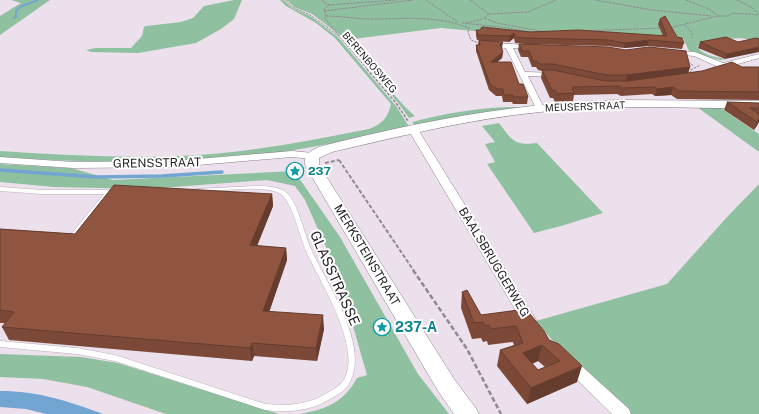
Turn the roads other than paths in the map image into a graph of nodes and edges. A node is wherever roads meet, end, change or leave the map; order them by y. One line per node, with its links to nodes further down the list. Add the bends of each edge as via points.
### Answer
1 (479, 43): 2 (street)
2 (509, 47): 3 (street); 8 (street)
3 (539, 48)
4 (662, 51): 6 (street, via 695,54)
5 (759, 56): 6 (street)
6 (727, 66): 7 (street)
7 (711, 71)
8 (524, 74): 9 (street, via 552,74); 11 (street)
9 (568, 78)
10 (759, 105): 11 (street, MEUSERSTRAAT, via 610,104)
11 (540, 108): 12 (street, MEUSERSTRAAT, via 471,118)
12 (414, 131): 13 (street, via 350,143 323,150); 20 (street, BAALSBRUGGERWEG)
13 (313, 156): 14 (street, GRENSSTRAAT, via 292,154 217,161 73,165); 23 (street, MERKSTEINSTRAAT, via 312,165 446,385)
14 (0, 160)
15 (0, 189): 17 (lane)
16 (188, 191): 21 (lane, GLASSTRASSE, via 264,187 281,191 289,198 304,241 346,328 351,368 347,381 338,390 309,407 265,407 115,358 77,351)
17 (108, 192): 18 (lane); 19 (lane, via 75,233)
18 (122, 192)
19 (59, 240)
20 (539, 333)
21 (0, 344)
22 (558, 352): 24 (street)
23 (468, 414)
24 (623, 414)

